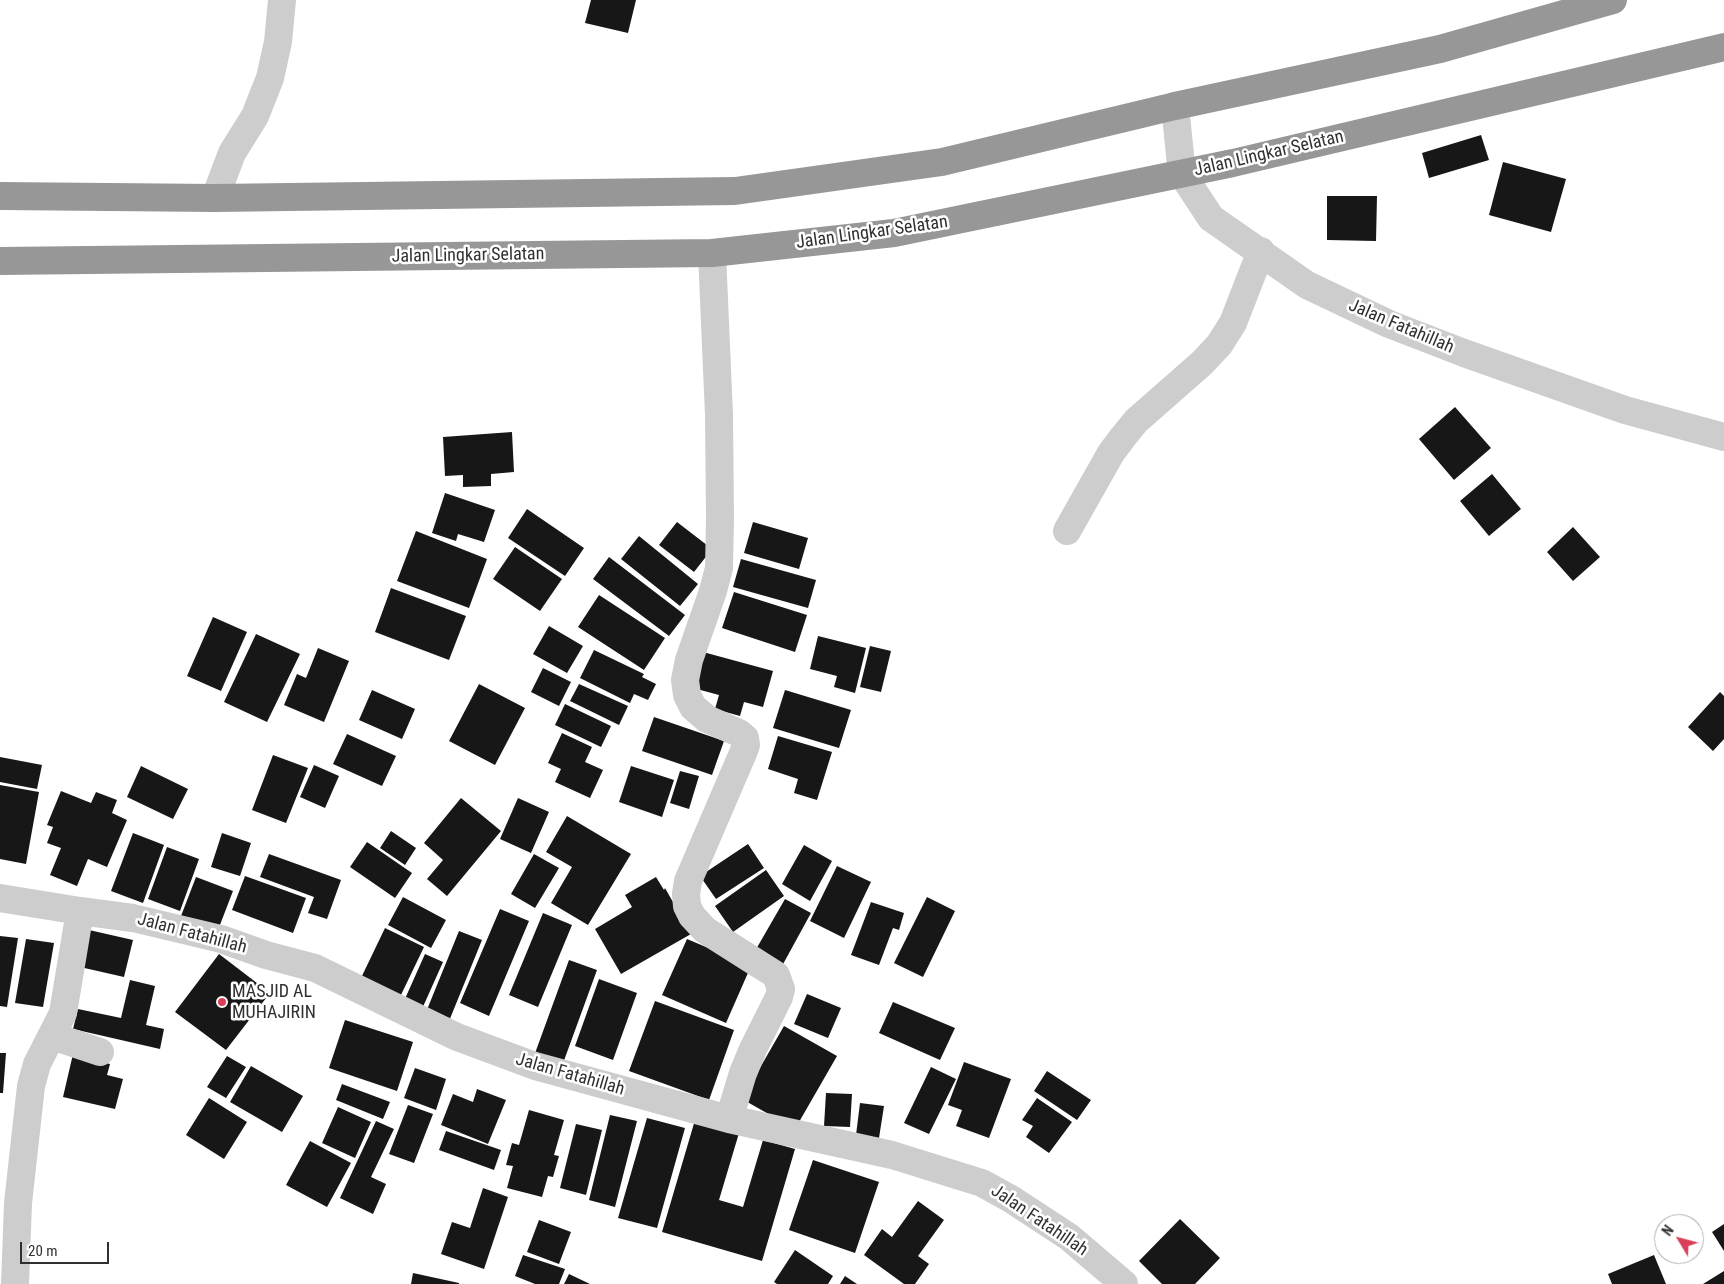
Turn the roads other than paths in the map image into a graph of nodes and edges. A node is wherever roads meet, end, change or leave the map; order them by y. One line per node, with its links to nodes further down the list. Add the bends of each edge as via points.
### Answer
1 (282, 0): 7 (street, via 270,78 255,116 232,153)
2 (1613, 0): 4 (highway, via 1440,49)
3 (1724, 47): 5 (highway, Jalan Lingkar Selatan)
4 (1175, 106): 5 (street, Jalan Fatahillah); 7 (highway, via 942,162 735,191)
5 (1182, 174): 8 (street, Jalan Fatahillah, via 1211,218); 9 (highway, Jalan Lingkar Selatan, via 894,233)
6 (0, 196): 7 (highway)
7 (215, 198)
8 (1261, 252): 11 (street, Jalan Fatahillah, via 1307,285 1397,327 1625,410); 12 (street, via 1233,323 1219,345 1127,432 1111,453)
9 (712, 253): 10 (highway, Jalan Lingkar Selatan); 17 (street, via 719,415 719,568 685,680 693,707 706,719 739,733 746,745 688,881 687,906 705,930 776,975 781,989 746,1065)
10 (0, 261)
11 (1724, 437)
12 (1066, 531)
13 (0, 898): 14 (street, Jalan Fatahillah)
14 (80, 911): 15 (street, via 63,1014); 17 (street, Jalan Fatahillah, via 172,927 314,968 457,1038 499,1054)
15 (52, 1036): 16 (street); 18 (street, via 37,1064 32,1086 18,1203)
16 (100, 1052)
17 (729, 1119): 19 (street, Jalan Fatahillah, via 892,1155 982,1183 1069,1238)
18 (14, 1284)
19 (1124, 1284)

